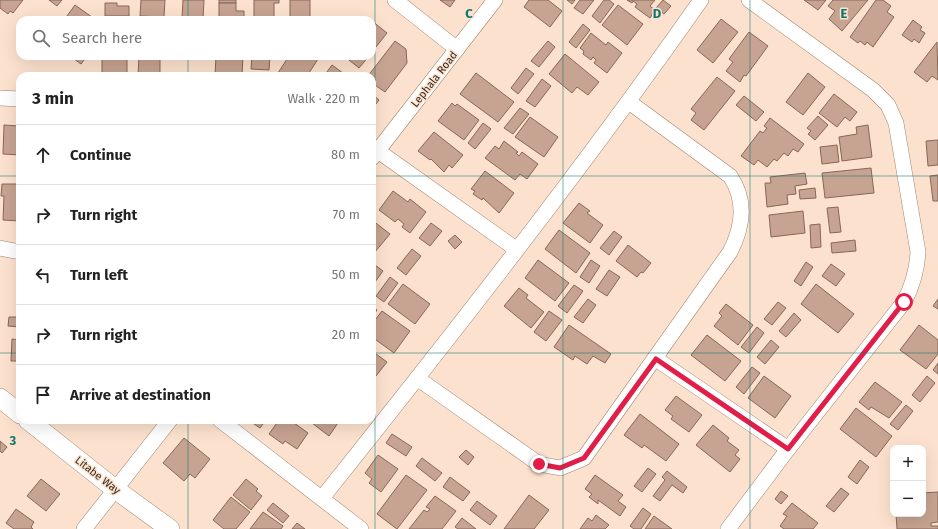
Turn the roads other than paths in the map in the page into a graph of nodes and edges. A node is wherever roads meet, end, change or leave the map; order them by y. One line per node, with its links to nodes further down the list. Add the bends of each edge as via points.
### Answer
1 (395, 0): 5 (street)
2 (495, 0): 5 (street, Lephala Road)
3 (701, 0): 8 (street)
4 (749, 0): 21 (street, via 873,90 888,105 896,122 918,252 917,270 904,302)
5 (457, 50): 9 (street, Lephala Road)
6 (0, 98): 7 (street)
7 (16, 99)
8 (629, 102): 12 (street); 14 (street, via 730,176 741,201 742,220 737,240)
9 (376, 153)
10 (376, 155): 12 (street)
11 (0, 248): 13 (street)
12 (516, 250): 15 (street)
13 (16, 251)
14 (656, 359): 15 (street, via 584,458 560,468 539,464); 21 (street)
15 (417, 378): 23 (street)
16 (0, 398): 17 (street)
17 (16, 411)
18 (33, 424): 22 (street, Litabe Way)
19 (167, 424): 22 (street)
20 (225, 424): 23 (street)
21 (788, 449): 27 (street)
22 (115, 489): 24 (street); 25 (street, Litabe Way)
23 (322, 498): 26 (street)
24 (84, 529)
25 (170, 529)
26 (361, 529)
27 (728, 529)

